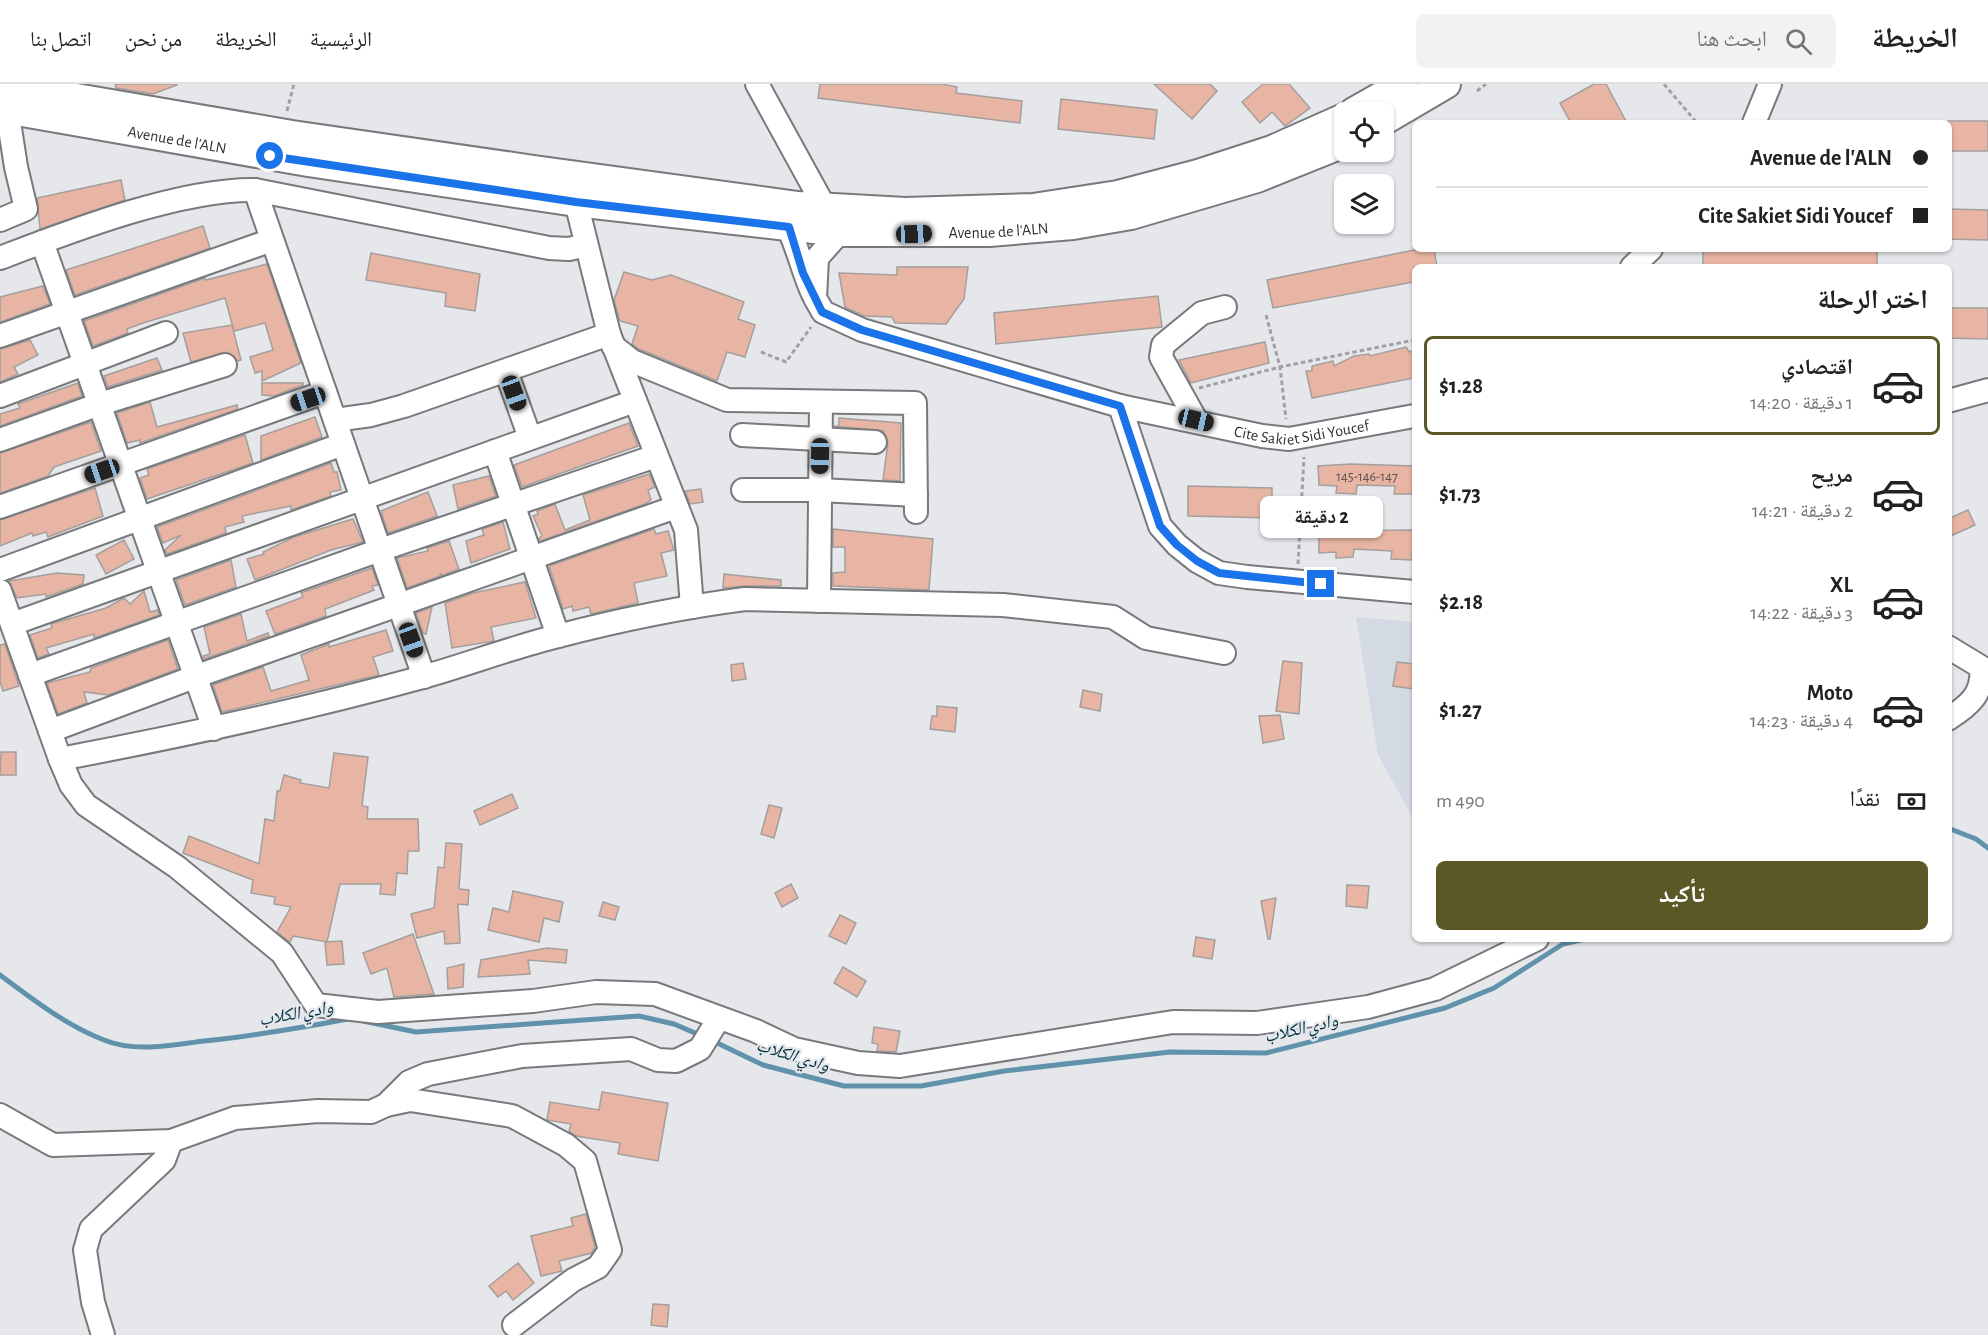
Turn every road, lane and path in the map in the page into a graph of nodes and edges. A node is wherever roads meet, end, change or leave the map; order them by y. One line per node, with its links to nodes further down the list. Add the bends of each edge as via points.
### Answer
1 (294, 84): 15 (path)
2 (757, 84): 21 (street)
3 (1403, 84): 10 (main road)
4 (1446, 84): 11 (main road)
5 (1486, 84): 8 (path)
6 (1664, 84): 12 (path)
7 (1770, 84): 13 (street)
8 (1477, 91)
9 (2, 101): 15 (main road); 17 (street); 19 (main road, Avenue de l'ALN, via 308,162)
10 (1372, 102)
11 (1394, 115)
12 (1694, 120)
13 (1755, 120)
14 (1334, 122): 21 (main road, via 1272,150 1118,195 1033,207 975,210 905,212)
15 (282, 133): 20 (main road)
16 (1334, 147): 24 (main road, Avenue de l'ALN, via 1257,178 1119,217 1073,225 989,232)
17 (8, 170): 22 (street, via 26,209)
18 (255, 190): 25 (street); 26 (street, via 238,189 155,206); 27 (street, via 549,248)
19 (576, 202): 23 (main road, Avenue de l'ALN); 27 (street)
20 (773, 202): 21 (main road); 23 (street)
21 (824, 206)
22 (0, 220)
23 (789, 227): 24 (main road, Avenue de l'ALN); 31 (street, via 803,273)
24 (840, 232): 31 (street, via 817,258)
25 (272, 240): 33 (street); 45 (street)
26 (42, 242): 29 (street); 33 (street)
27 (586, 245): 37 (street)
28 (1648, 252): 30 (street)
29 (0, 258)
30 (1635, 264)
31 (819, 305): 39 (path, via 786,362); 52 (street, Cite Sakiet Sidi Youcef, via 862,330)
32 (1225, 307): 46 (street, via 1202,314 1163,345 1161,357)
33 (67, 312): 36 (street); 40 (street)
34 (1266, 315): 42 (path)
35 (166, 333): 40 (street)
36 (0, 336)
37 (611, 340): 43 (street); 49 (street); 50 (street, via 632,361 727,400)
38 (1412, 340): 42 (path)
39 (761, 352)
40 (85, 362): 47 (street); 51 (street)
41 (225, 365): 51 (street)
42 (1280, 367): 46 (path); 58 (path)
43 (506, 371): 54 (street, via 371,416); 57 (street)
44 (1988, 390): 48 (street)
45 (325, 392): 54 (street); 65 (street)
46 (1180, 393): 55 (street)
47 (0, 396)
48 (1952, 400)
49 (635, 401): 57 (street); 64 (street)
50 (821, 402): 59 (street); 67 (street, via 915,403 916,504)
51 (100, 404): 60 (street); 65 (street)
52 (1120, 406): 55 (street, Cite Sakiet Sidi Youcef); 77 (street, via 1160,526 1177,545 1219,573)
53 (1412, 416): 58 (street, Cite Sakiet Sidi Youcef)
54 (335, 420): 62 (street)
55 (1196, 420): 58 (street, Cite Sakiet Sidi Youcef)
56 (742, 435): 59 (street)
57 (530, 438): 63 (street)
58 (1297, 438): 77 (path)
59 (820, 439): 61 (street); 67 (street)
60 (0, 440)
61 (875, 442)
62 (344, 444): 68 (street); 72 (street)
63 (495, 451): 68 (street); 69 (street)
64 (656, 456): 69 (street); 71 (street)
65 (122, 464): 70 (street); 72 (street)
66 (743, 490): 67 (street)
67 (820, 490): 80 (street)
68 (362, 498): 73 (street); 76 (street)
69 (513, 505): 73 (street); 74 (street)
70 (0, 507)
71 (676, 507): 74 (street); 82 (street, via 686,530)
72 (142, 518): 75 (street); 76 (street)
73 (380, 550): 81 (street); 83 (street)
74 (532, 558): 81 (street); 85 (street)
75 (0, 570)
76 (160, 572): 83 (street); 84 (street)
77 (1297, 582): 79 (street)
78 (0, 591): 84 (street)
79 (1412, 592)
80 (819, 601): 82 (street, via 745,599); 87 (street, via 1003,605 1113,617 1146,638)
81 (399, 604): 89 (street); 90 (street)
82 (692, 607): 85 (street)
83 (178, 622): 88 (street); 89 (street)
84 (12, 624): 88 (street)
85 (558, 636): 90 (street)
86 (1952, 649): 91 (street, via 1981,667 1983,683 1976,696)
87 (1224, 653)
88 (30, 675): 93 (street)
89 (197, 676): 92 (street); 93 (street)
90 (424, 677): 92 (street)
91 (1952, 716)
92 (214, 729): 94 (street)
93 (50, 731): 94 (street)
94 (60, 759): 96 (street, via 71,785 86,805 177,867 282,953 316,1005 378,1012 533,1001 596,992 655,994)
95 (1531, 942): 96 (street, via 1435,988 1368,1007 1257,1023 1173,1022 900,1066 858,1063 794,1049)
96 (719, 1018): 97 (street, via 699,1049 676,1061 658,1060 631,1049 522,1056 428,1074 409,1082)
97 (386, 1105): 99 (street, via 371,1112 318,1111 235,1118); 100 (street, via 410,1100 512,1116 566,1145 585,1161 610,1250 598,1267 573,1280)
98 (0, 1115): 99 (street, via 53,1145)
99 (171, 1141): 101 (street, via 164,1160 91,1229 85,1250)
100 (514, 1325)
101 (103, 1335)

